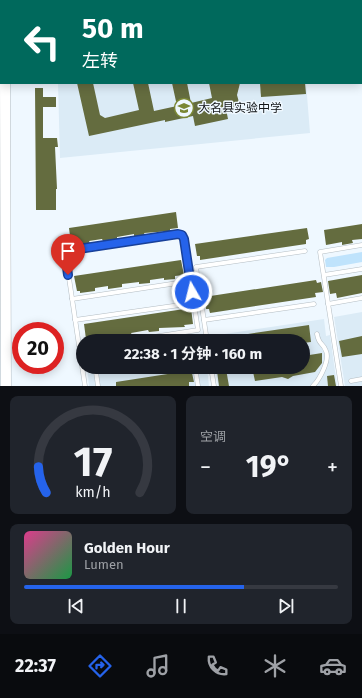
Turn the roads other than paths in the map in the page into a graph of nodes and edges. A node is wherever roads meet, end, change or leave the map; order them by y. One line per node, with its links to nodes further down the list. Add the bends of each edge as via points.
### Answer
1 (5, 84): 24 (street)
2 (362, 245): 5 (lane, via 320,252)
3 (305, 251): 13 (lane, via 196,267)
4 (362, 269): 5 (lane)
5 (324, 275): 11 (lane)
6 (191, 281): 8 (lane); 8 (lane, via 182,235 110,244 65,251); 9 (lane)
7 (362, 298): 11 (lane)
8 (72, 299): 12 (lane)
9 (194, 303): 12 (lane); 15 (lane, via 198,330)
10 (314, 304): 13 (lane)
11 (328, 304): 30 (lane)
12 (75, 320): 14 (lane)
13 (204, 320): 16 (lane)
14 (78, 334)
15 (172, 334)
16 (206, 334)
17 (317, 334): 29 (lane, via 318,343 324,347 328,357)
18 (84, 374): 25 (lane)
19 (96, 374): 26 (lane)
20 (196, 374): 27 (lane)
21 (212, 374): 28 (lane)
22 (362, 379): 23 (lane)
23 (351, 381)
24 (6, 386)
25 (85, 386)
26 (98, 386)
27 (198, 386)
28 (214, 386)
29 (313, 386)
30 (341, 386)

